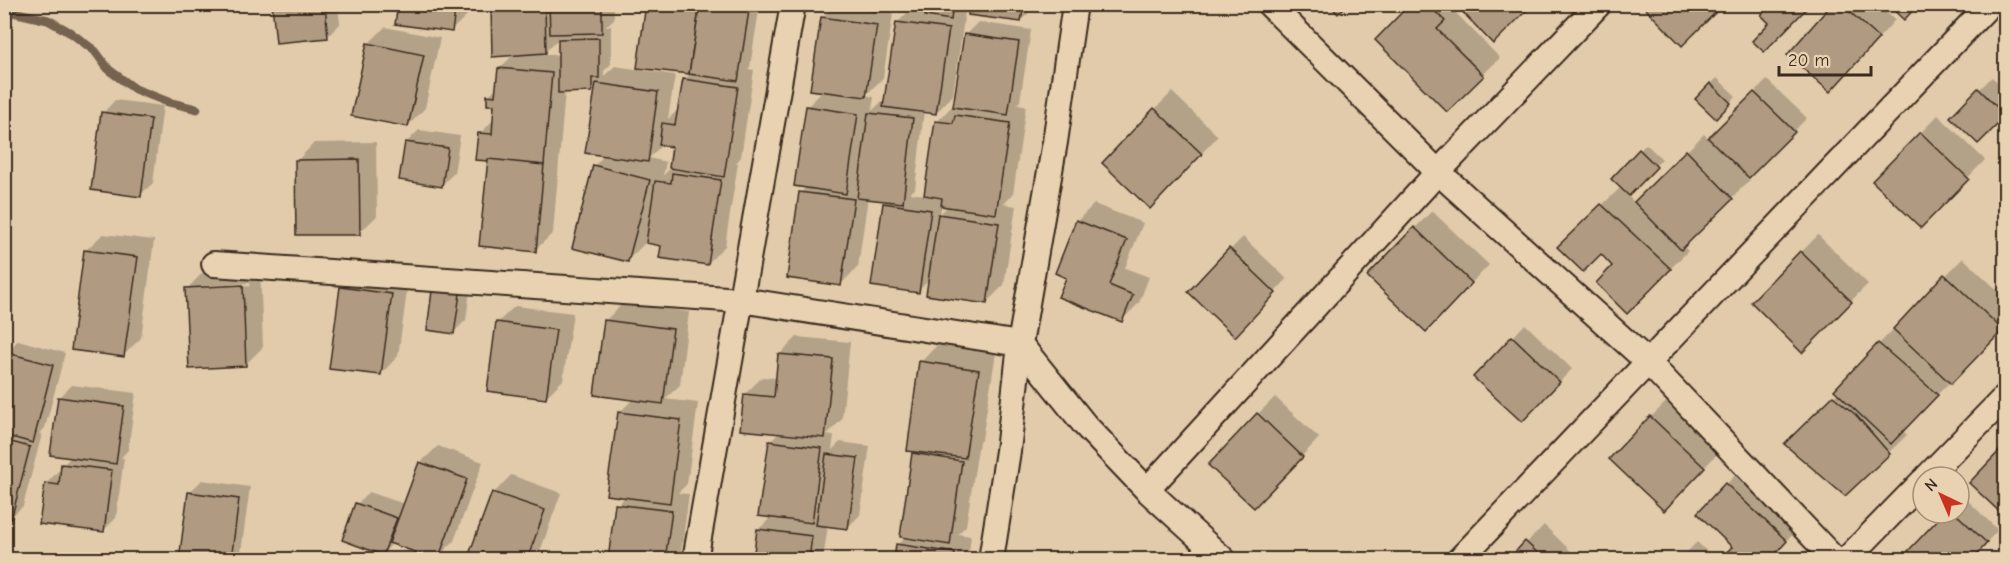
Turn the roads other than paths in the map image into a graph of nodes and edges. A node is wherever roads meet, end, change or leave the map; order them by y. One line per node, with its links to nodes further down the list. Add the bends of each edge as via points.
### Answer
1 (794, 4): 8 (street)
2 (1076, 4): 9 (street)
3 (1269, 4): 6 (street)
4 (1599, 4): 6 (street)
5 (1990, 4): 10 (street)
6 (1438, 172): 10 (street); 13 (street)
7 (214, 264): 8 (street)
8 (741, 300): 9 (street); 15 (street)
9 (1020, 344): 13 (street, via 1086,425); 16 (street)
10 (1647, 361): 18 (street); 19 (street)
11 (2006, 396): 12 (street)
12 (1939, 465)
13 (1147, 490): 17 (street)
14 (1911, 493): 20 (street)
15 (695, 560)
16 (991, 560)
17 (1224, 560)
18 (1459, 560)
19 (1835, 560)
20 (1846, 560)

